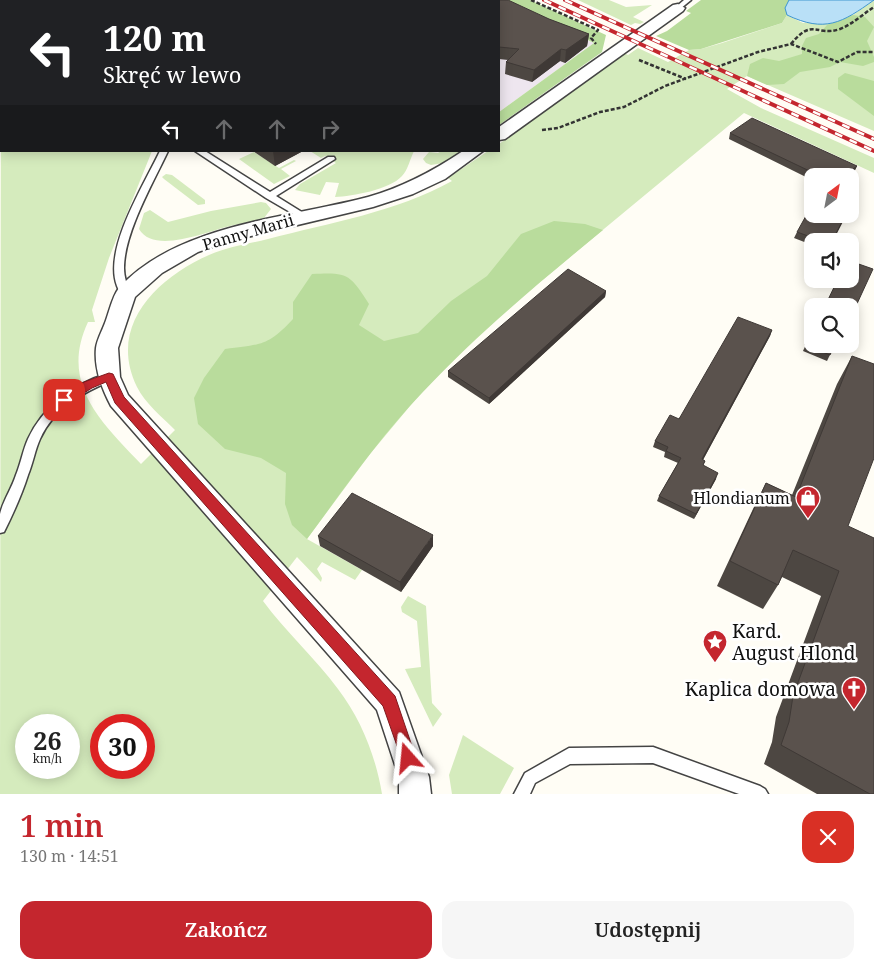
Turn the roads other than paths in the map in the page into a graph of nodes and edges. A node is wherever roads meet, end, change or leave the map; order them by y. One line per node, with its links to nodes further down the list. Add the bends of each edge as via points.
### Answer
1 (683, 4): 2 (street)
2 (500, 133)
3 (164, 152): 9 (lane, via 129,227 119,263 120,282)
4 (200, 152): 7 (lane)
5 (474, 152): 8 (street, Panny Marii, via 439,175 407,190 373,201)
6 (331, 159): 7 (lane)
7 (269, 196): 8 (lane)
8 (302, 216): 9 (street, Panny Marii, via 191,248 155,268)
9 (126, 294): 10 (street, Panny Marii, via 107,348)
10 (109, 377): 11 (lane, via 64,400 46,417 35,436 21,480); 12 (street, Panny Marii, via 119,400 389,702 414,777)
11 (0, 528)
12 (415, 794)
13 (522, 794): 14 (lane, via 530,778 569,756 653,755)
14 (760, 794)

